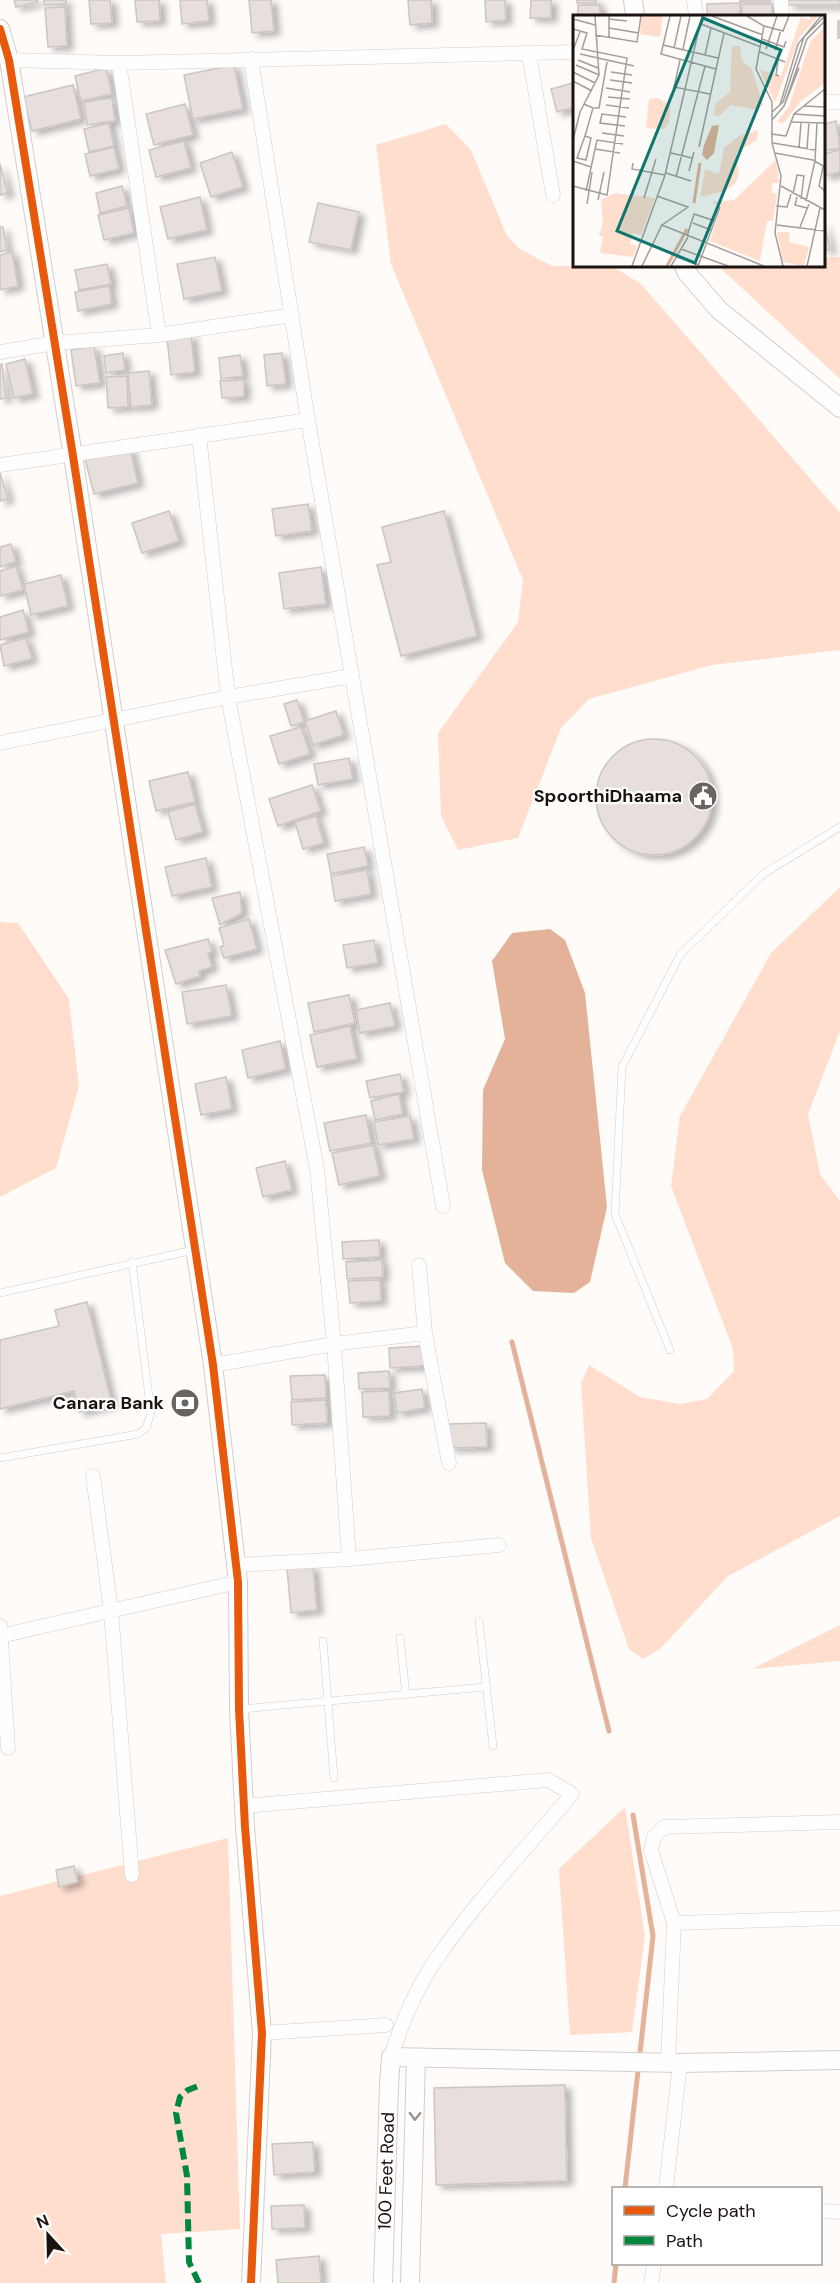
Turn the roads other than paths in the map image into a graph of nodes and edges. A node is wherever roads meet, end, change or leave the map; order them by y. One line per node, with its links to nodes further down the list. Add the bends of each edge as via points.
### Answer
1 (633, 0): 4 (street)
2 (694, 0): 5 (street)
3 (781, 0): 6 (street)
4 (635, 15)
5 (696, 15)
6 (782, 15)
7 (0, 29): 11 (street)
8 (573, 52): 9 (street)
9 (529, 54): 10 (street); 13 (street)
10 (251, 59): 12 (street); 15 (street)
11 (9, 60): 12 (street); 17 (street)
12 (119, 63): 16 (street)
13 (553, 195)
14 (684, 267): 19 (street, via 719,310)
15 (292, 315): 16 (street); 20 (street)
16 (159, 335): 17 (street)
17 (54, 343): 18 (street); 22 (street)
18 (0, 352)
19 (840, 408)
20 (308, 420): 21 (street); 24 (street)
21 (199, 435): 22 (street); 25 (street)
22 (73, 456): 23 (street); 26 (street)
23 (0, 465)
24 (352, 676): 25 (street); 29 (street)
25 (228, 697): 26 (street); 35 (street, via 317,1169)
26 (113, 719): 27 (street); 30 (street)
27 (0, 742)
28 (840, 827): 36 (lane, via 763,874 680,955 622,1067 615,1214)
29 (443, 1206)
30 (195, 1250): 31 (lane); 37 (street)
31 (132, 1262): 33 (lane); 38 (lane, via 151,1413 146,1428 138,1434)
32 (419, 1265): 34 (street)
33 (0, 1293)
34 (425, 1333): 35 (street); 39 (street)
35 (334, 1344): 37 (street); 42 (street)
36 (670, 1350)
37 (213, 1365): 43 (street)
38 (0, 1458)
39 (449, 1463)
40 (93, 1476): 44 (street)
41 (499, 1545): 42 (street)
42 (349, 1559): 43 (street)
43 (237, 1574): 44 (street); 53 (street)
44 (111, 1611): 47 (street); 59 (street)
45 (479, 1621): 50 (lane)
46 (0, 1626): 47 (street)
47 (0, 1636): 55 (street)
48 (399, 1638): 51 (lane)
49 (323, 1641): 52 (lane)
50 (486, 1687): 51 (lane); 54 (lane)
51 (406, 1695): 52 (lane)
52 (329, 1701): 53 (lane); 56 (lane)
53 (238, 1709): 57 (street)
54 (493, 1746)
55 (8, 1748)
56 (334, 1778)
57 (244, 1806): 63 (street); 64 (street, via 548,1780 572,1794 434,1963 399,2031)
58 (840, 1822): 61 (street, via 664,1827 654,1837 651,1850)
59 (132, 1875)
60 (840, 1918): 61 (street)
61 (674, 1923): 67 (street)
62 (386, 2025): 63 (street)
63 (262, 2033): 72 (street)
64 (392, 2057): 65 (street); 73 (street, 100 Feet Road)
65 (416, 2058): 67 (street); 74 (street, 100 Feet Road, one-way to 74)
66 (840, 2060): 67 (street)
67 (674, 2063): 68 (street)
68 (666, 2187)
69 (822, 2211): 70 (street)
70 (840, 2212)
71 (654, 2265): 75 (street)
72 (251, 2283)
73 (383, 2283)
74 (410, 2283)
75 (651, 2283)

